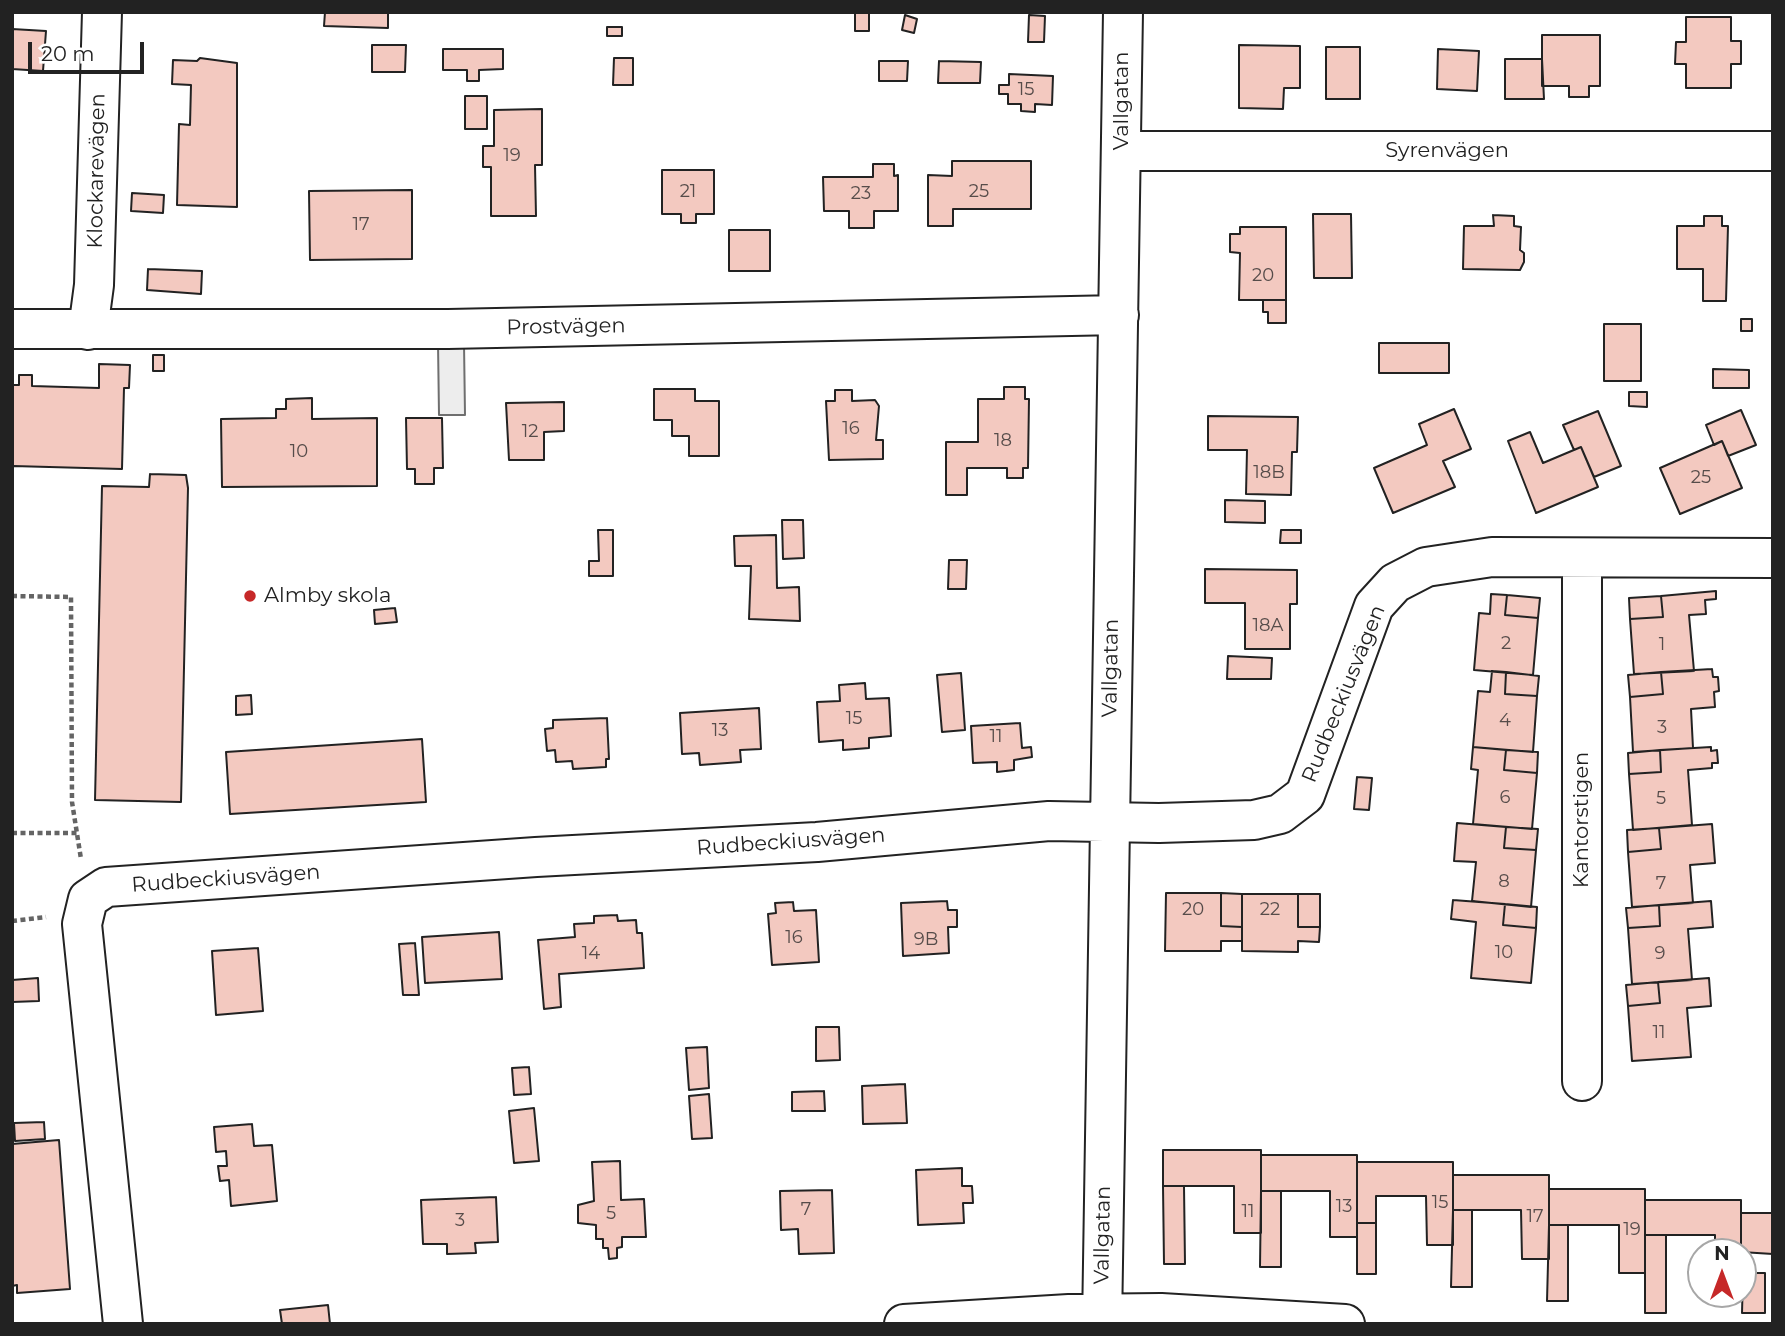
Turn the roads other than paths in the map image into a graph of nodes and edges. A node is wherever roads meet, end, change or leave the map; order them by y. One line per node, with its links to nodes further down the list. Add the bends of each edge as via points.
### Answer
1 (102, 12): 7 (street, Klockarevägen, via 94,285)
2 (1123, 12): 3 (street, Vallgatan)
3 (1122, 151): 4 (street, Syrenvägen); 5 (street, Vallgatan)
4 (1773, 151)
5 (1119, 315): 7 (street, Prostvägen, via 489,328); 10 (street, Vallgatan)
6 (12, 330): 7 (street, Prostvägen)
7 (88, 330)
8 (1582, 558): 9 (street, Rudbeckiusvägen); 10 (street, Rudbeckiusvägen, via 1457,561 1426,567 1395,583 1374,606 1305,795 1280,814 1254,820); 11 (street, Kantorstigen)
9 (1773, 558)
10 (1109, 821): 12 (street, Vallgatan); 13 (street, Rudbeckiusvägen, via 1049,821 817,842 106,887 88,899 82,925)
11 (1582, 1081)
12 (1102, 1319): 14 (street); 15 (street, via 1174,1313)
13 (123, 1324)
14 (904, 1324)
15 (1345, 1324)

